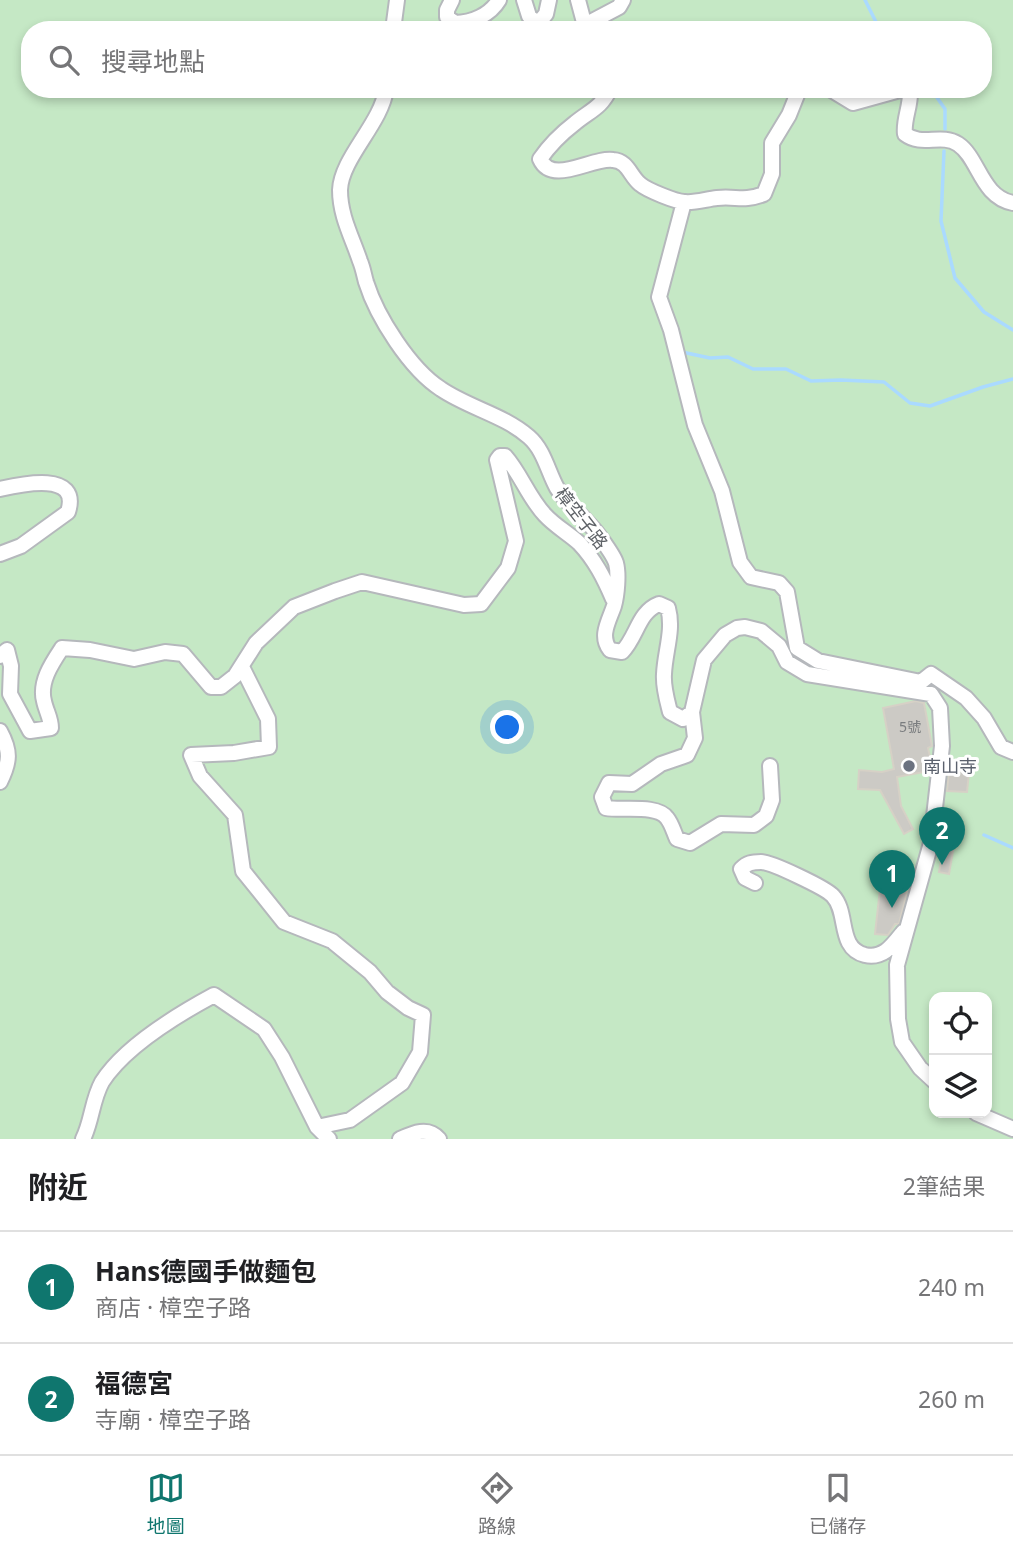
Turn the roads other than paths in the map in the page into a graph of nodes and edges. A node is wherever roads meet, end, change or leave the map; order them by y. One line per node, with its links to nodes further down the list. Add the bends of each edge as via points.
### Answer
1 (397, 0): 8 (street)
2 (452, 0): 9 (street, via 447,17)
3 (499, 0): 10 (street)
4 (524, 0): 5 (street, via 533,21 547,14)
5 (549, 0)
6 (578, 0): 11 (street)
7 (623, 0): 12 (street)
8 (394, 21)
9 (452, 21)
10 (470, 21)
11 (583, 21)
12 (596, 21)
13 (384, 98): 23 (street, 樟空子路, via 341,178 343,214 367,284 400,348 418,371 465,404 512,423 532,439 555,485 596,532 616,564)
14 (606, 98): 19 (street, via 547,149 540,159 543,167 576,169 614,160 625,164 640,185)
15 (796, 98): 19 (street, via 772,143 772,174 764,194 749,200 720,197)
16 (845, 98): 17 (street, via 853,103)
17 (871, 98)
18 (911, 98): 20 (street, via 905,134 914,141 942,139 958,144 983,182 1005,201)
19 (684, 202): 26 (street, via 659,297 695,425 722,491 740,562 751,577 779,583 787,592 797,648 818,661)
20 (1013, 202)
21 (0, 489): 22 (street, via 24,483 57,484 67,491 71,504 68,512 21,547)
22 (0, 554)
23 (615, 604): 25 (street, via 601,570 545,516 513,466 500,456 497,460 516,541 508,568 481,604 464,605 362,582 294,607 256,643); 27 (street, 樟空子路, via 605,644 622,652 649,608 659,604 668,608 672,622 665,692 670,712 683,719)
24 (0, 656): 25 (street, via 7,650 10,694 30,731 51,728 43,685 62,648 134,659 165,652 183,654 211,687 220,687)
25 (242, 667): 36 (street, via 268,719 269,747 191,755 200,776 235,815 243,871 284,922 332,941 387,992 423,1016 420,1052 401,1083 350,1120)
26 (920, 686): 27 (street, via 807,674 787,663 779,646 761,631 737,628 704,660); 29 (street, via 931,674 966,698 1001,747); 33 (street, via 940,708 942,746 931,844)
27 (692, 712): 30 (street, via 695,738 687,755 661,764 632,784 609,783 602,797 606,808 662,813 677,839 690,843 721,824 754,825 765,816 772,800)
28 (0, 732): 31 (street, via 7,744 9,765)
29 (1013, 752)
30 (770, 766)
31 (0, 782)
32 (755, 883): 33 (street, via 745,878 741,869 748,863 763,862 819,886 839,905 846,938 858,953 873,957 889,950)
33 (910, 923): 34 (street, via 897,965 898,1019 902,1042)
34 (929, 1076)
35 (988, 1118): 37 (street)
36 (317, 1127): 38 (street, via 264,1029 214,995 175,1016 118,1063 102,1083); 39 (street)
37 (1013, 1129)
38 (83, 1139)
39 (329, 1139)
40 (400, 1139): 41 (street, via 417,1132 432,1133)
41 (439, 1139)

